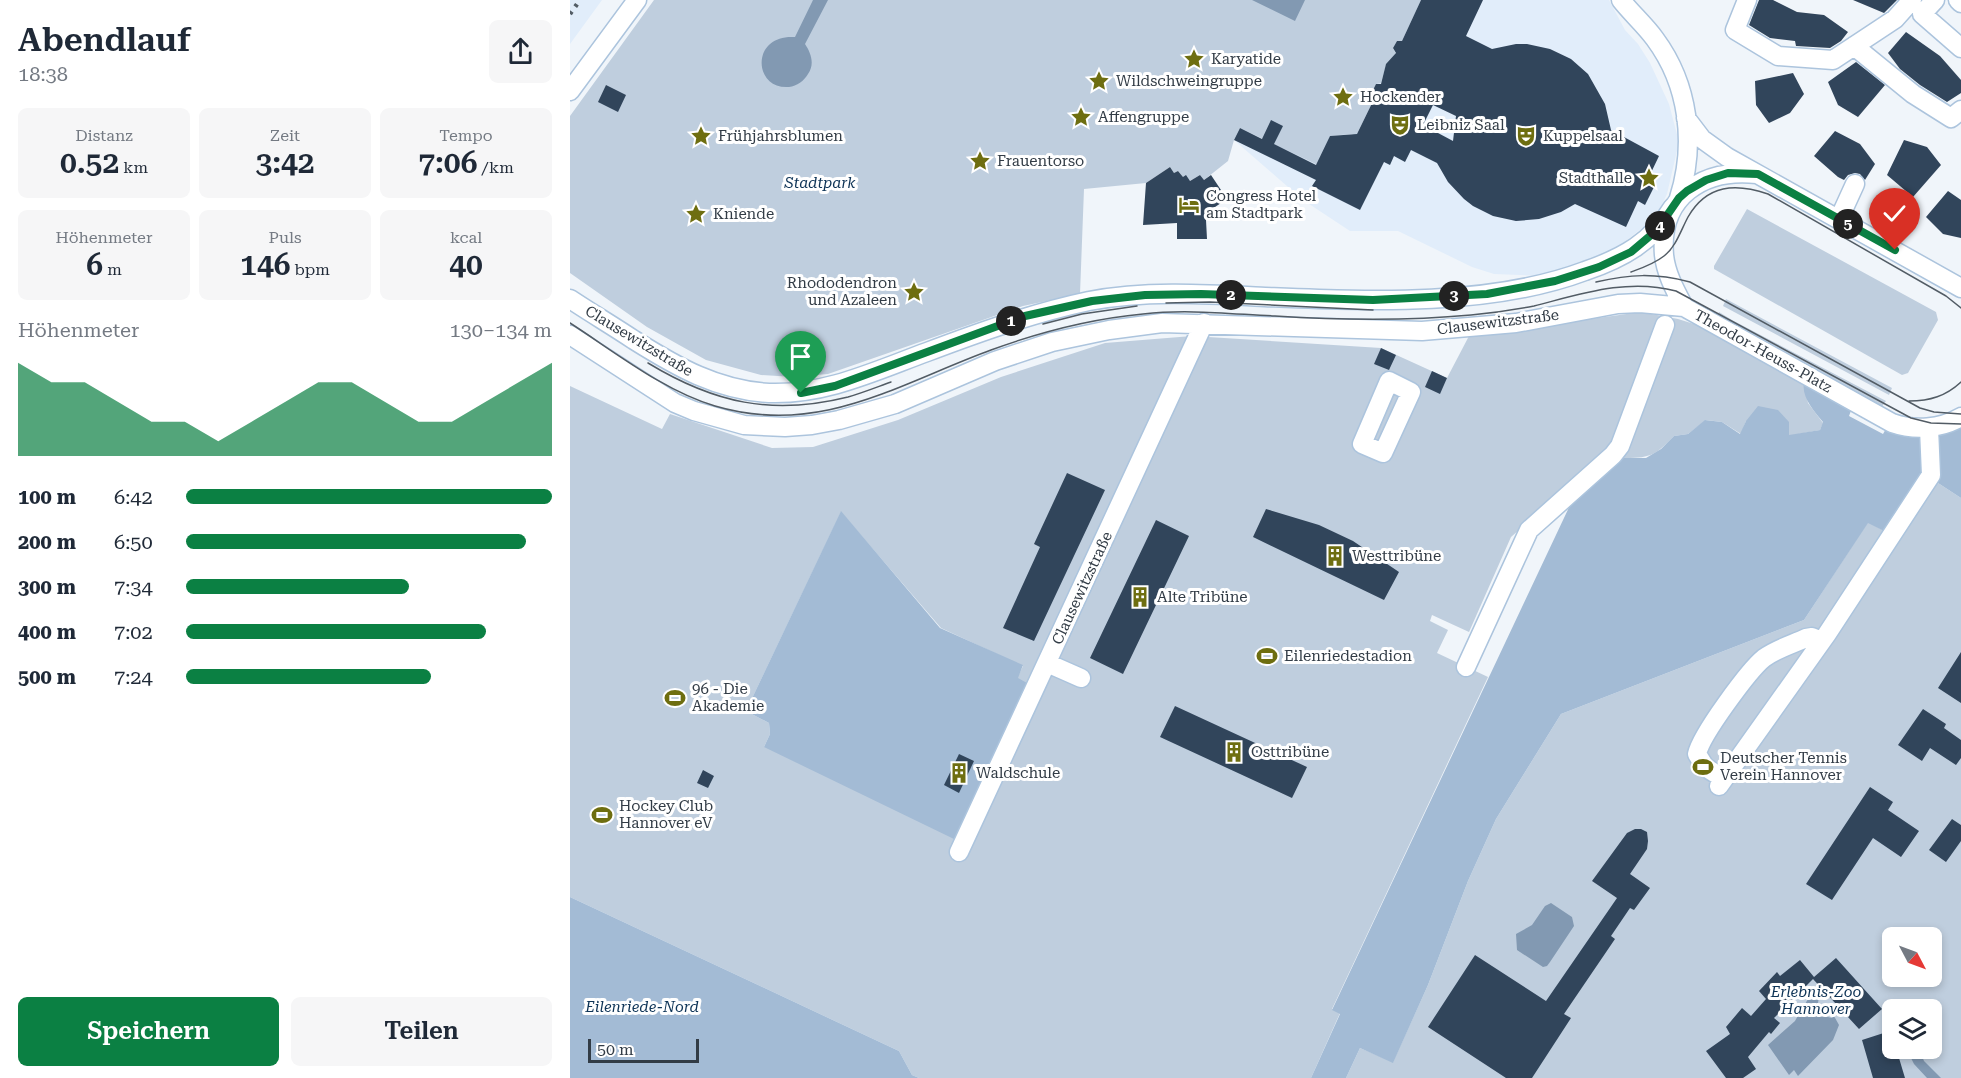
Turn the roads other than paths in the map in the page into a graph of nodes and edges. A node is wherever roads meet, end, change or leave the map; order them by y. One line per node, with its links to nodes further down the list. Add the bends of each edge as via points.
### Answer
1 (637, 0): 8 (street)
2 (1621, 0): 10 (street, Theodor-Heuss-Platz, via 1665,55 1680,88)
3 (1748, 0): 6 (street, via 1735,30 1778,56 1833,60)
4 (1912, 0): 6 (street, via 1895,19)
5 (1935, 0): 7 (street, via 1922,14)
6 (1854, 46): 9 (street, via 1913,94 1951,118)
7 (1961, 48)
8 (570, 91)
9 (1961, 110)
10 (1686, 118): 11 (street, via 1702,139); 13 (street, Theodor-Heuss-Platz, via 1689,151)
11 (1758, 174): 13 (street, via 1715,176 1696,184); 14 (street)
12 (1855, 184): 14 (street)
13 (1676, 203): 16 (street, Clausewitzstraße, via 1657,230 1631,252 1568,278 1522,289 1373,300 1201,294 1092,301 1025,316 835,386 801,393 730,388 699,378); 17 (street, Theodor-Heuss-Platz, via 1665,232 1664,256 1669,277)
14 (1839, 219): 15 (street)
15 (1961, 288)
16 (570, 299)
17 (1684, 307): 18 (street, Clausewitzstraße, via 1618,304 1516,323 1422,331); 23 (street, Theodor-Heuss-Platz, via 1892,423)
18 (1204, 323): 20 (street, Clausewitzstraße, via 1162,323 1052,342 995,361 895,404 839,420 785,427 744,424 684,407); 26 (street, Clausewitzstraße)
19 (1665, 325): 27 (street, via 1620,446 1529,530)
20 (570, 335)
21 (1961, 407): 23 (street, via 1937,421)
22 (1961, 417): 24 (street, Theodor-Heuss-Platz)
23 (1910, 427): 24 (street, Theodor-Heuss-Platz)
24 (1929, 428): 25 (street, via 1931,475)
25 (1822, 640): 25 (street, via 1722,783 1697,754 1710,726 1761,661 1806,638)
26 (1047, 663): 28 (street); 29 (street, Clausewitzstraße)
27 (1466, 667)
28 (1081, 678)
29 (960, 852)

